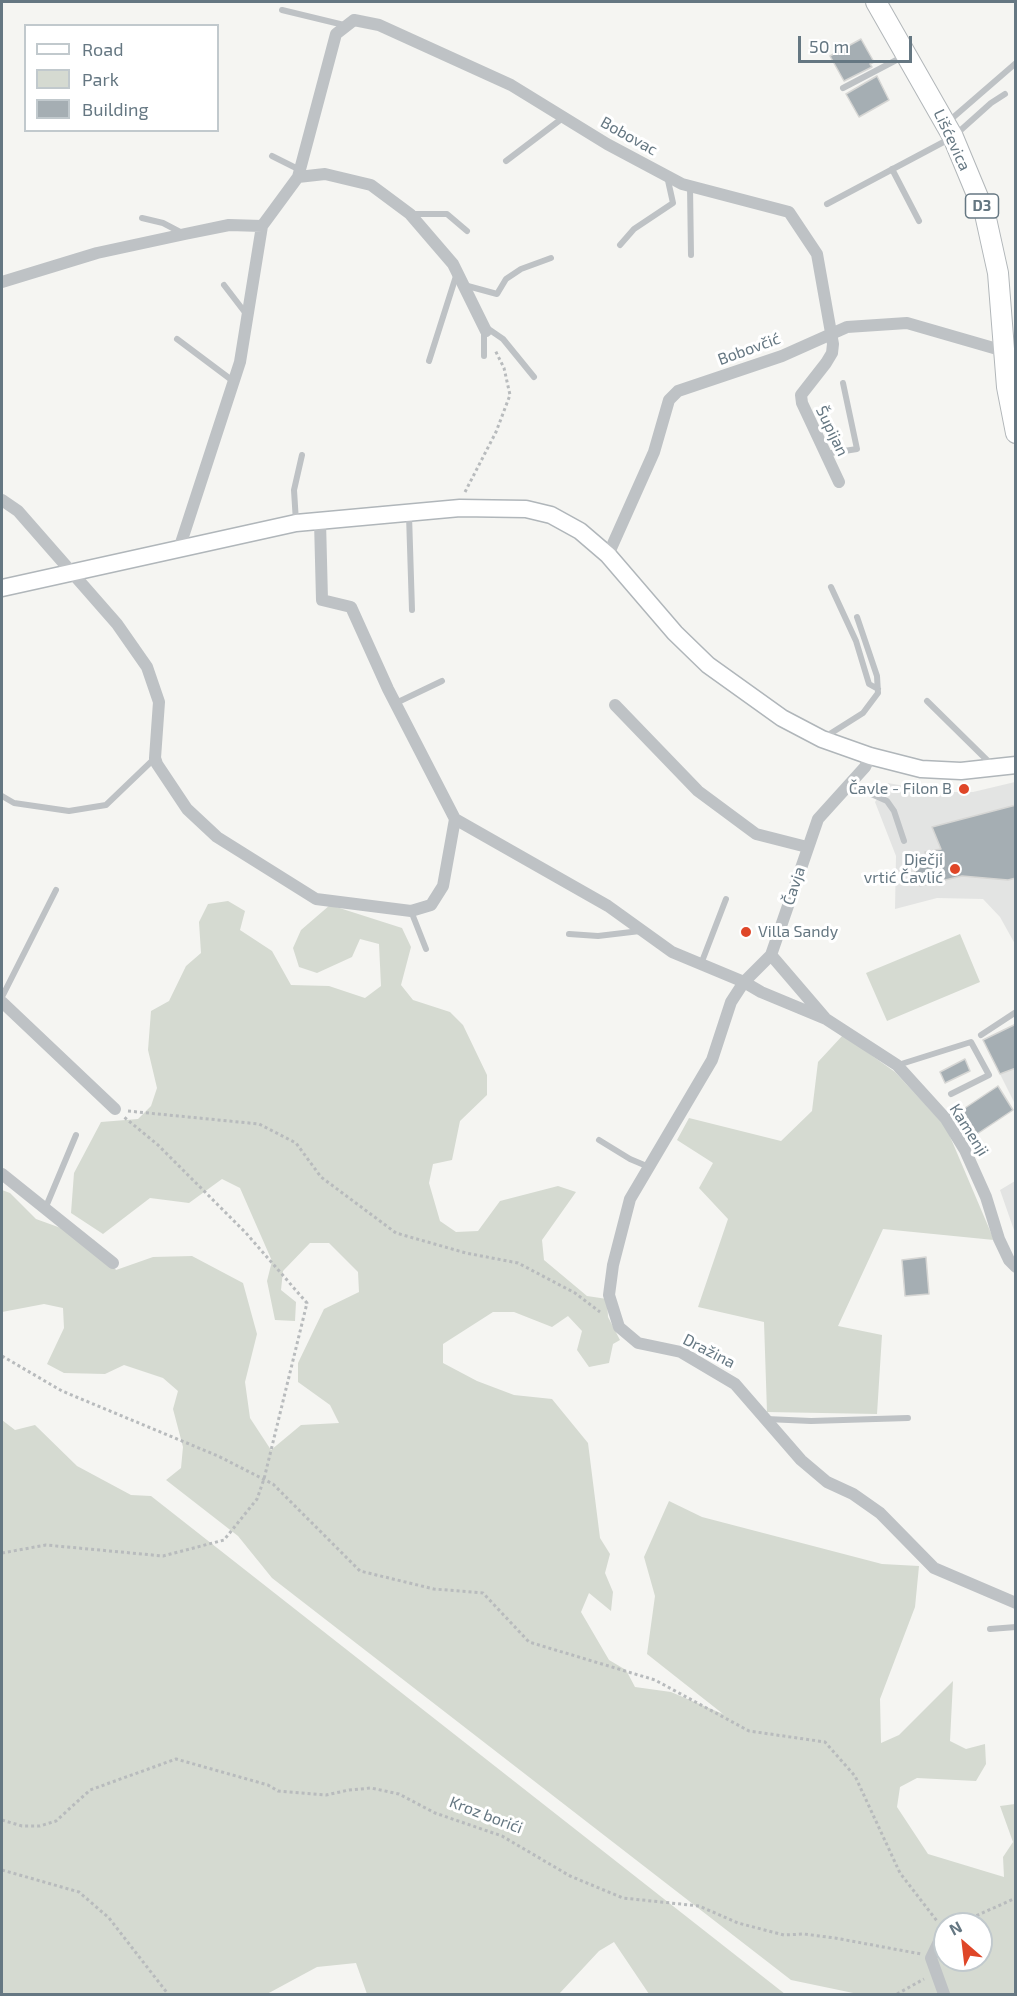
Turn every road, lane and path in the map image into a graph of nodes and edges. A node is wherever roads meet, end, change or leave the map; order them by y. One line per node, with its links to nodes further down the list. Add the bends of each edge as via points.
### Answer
1 (876, 2): 4 (main road, Lišćevica / D3)
2 (282, 10): 3 (lane)
3 (344, 25): 8 (street, Bobovac, via 354,20 379,25 511,85); 13 (street, via 336,34)
4 (908, 53): 6 (lane); 9 (main road, Lišćevica / D3)
5 (1016, 63): 9 (lane)
6 (843, 88)
7 (1005, 94): 9 (lane)
8 (564, 117): 11 (lane); 14 (street, Bobovac)
9 (950, 130): 12 (lane); 34 (main road, Lišćevica / D3, via 985,214 1005,313)
10 (272, 156): 13 (lane)
11 (506, 161)
12 (892, 169): 16 (lane); 19 (lane)
13 (299, 173): 17 (street, via 325,174 371,185); 20 (street)
14 (667, 176): 15 (street, Bobovac); 23 (lane, via 673,203)
15 (690, 186): 24 (lane); 32 (street, Bobovac, via 789,212 817,254)
16 (827, 204)
17 (410, 214): 21 (lane, via 447,214); 26 (street)
18 (142, 218): 22 (lane)
19 (919, 220)
20 (262, 226): 22 (street, via 229,225); 30 (street)
21 (467, 231)
22 (185, 234): 27 (street, via 97,253)
23 (620, 245)
24 (691, 255)
25 (551, 258): 29 (lane, via 506,279 497,294)
26 (457, 273): 29 (street); 36 (lane)
27 (2, 282)
28 (224, 285): 30 (lane)
29 (463, 285): 31 (street)
30 (247, 316): 38 (street)
31 (485, 328): 35 (lane); 37 (lane, via 503,339); 46 (path, via 504,368 510,395)
32 (831, 332): 34 (street, Bobovčić, via 847,327 907,323); 42 (street, Šupijan, via 832,353 801,395 803,412); 51 (street, Bobovčić, via 782,356 678,391 669,400 654,452)
33 (177, 339): 38 (lane)
34 (1004, 351): 40 (main road, Lišćevica / D3)
35 (484, 356)
36 (429, 361)
37 (534, 377)
38 (233, 381): 50 (street)
39 (843, 383): 42 (lane, via 857,449)
40 (1011, 387): 41 (main road, Lišćevica / D3)
41 (1016, 432)
42 (825, 454): 44 (street, Šupijan)
43 (302, 455): 49 (lane, via 294,490)
44 (839, 482)
45 (2, 500): 52 (street, via 18,511)
46 (460, 508): 47 (main road); 51 (main road, via 526,509 551,514 580,531)
47 (409, 513): 48 (main road); 55 (lane)
48 (320, 521): 49 (main road); 60 (street, via 322,600 351,608)
49 (296, 523): 50 (main road)
50 (179, 549): 52 (main road)
51 (608, 555): 62 (main road, via 708,665 782,718)
52 (70, 573): 54 (main road); 64 (street, via 117,624 147,667 159,702)
53 (831, 587): 58 (lane, via 869,684)
54 (2, 588)
55 (412, 610)
56 (857, 617): 58 (lane)
57 (442, 681): 60 (lane)
58 (878, 689): 62 (lane, via 863,713)
59 (927, 701): 66 (lane)
60 (396, 703): 69 (street)
61 (615, 705): 71 (street, via 698,791 756,834)
62 (822, 739): 63 (main road)
63 (870, 756): 66 (main road, via 921,769); 67 (street, Čavja)
64 (155, 758): 68 (lane, via 105,805 69,811 14,803); 74 (street, via 186,809 217,837 316,899)
65 (1016, 765): 66 (main road)
66 (995, 768)
67 (848, 784): 70 (lane, via 887,801); 71 (street, Čavja, via 818,819)
68 (2, 796)
69 (455, 819): 74 (street, via 443,886 431,905); 75 (street, via 608,906)
70 (904, 841)
71 (807, 847): 78 (street, Čavja)
72 (56, 890): 81 (lane)
73 (726, 899): 79 (lane)
74 (411, 911): 77 (lane)
75 (642, 931): 76 (lane, via 598,936); 79 (street, via 672,952)
76 (569, 934)
77 (426, 949)
78 (771, 955): 80 (street, Čavja); 84 (street, Kamenji)
79 (701, 964): 80 (street)
80 (744, 982): 84 (street, Kamenji); 91 (street, via 731,1002 712,1060)
81 (2, 997)
82 (2, 1002): 88 (street)
83 (1016, 1012): 85 (lane)
84 (826, 1019): 86 (street, Kamenji)
85 (981, 1035)
86 (897, 1065): 87 (lane, via 971,1042 990,1075); 95 (street, Kamenji, via 946,1119 965,1150 999,1239)
87 (951, 1094)
88 (115, 1109): 96 (path, via 259,1124 296,1143 321,1178 396,1233 518,1263 575,1293); 100 (path, via 158,1145 246,1233 307,1304)
89 (76, 1136): 93 (lane)
90 (599, 1140): 91 (lane)
91 (649, 1167): 96 (street, via 630,1199 613,1265 609,1296)
92 (2, 1174): 93 (street)
93 (45, 1209): 94 (street)
94 (112, 1263)
95 (1016, 1267)
96 (619, 1328): 99 (street, Dražina, via 639,1343 681,1352 735,1384)
97 (2, 1356): 100 (path, via 62,1391)
98 (908, 1418): 99 (lane)
99 (765, 1419): 102 (street, Dražina, via 801,1460 827,1482 880,1513 934,1568)
100 (264, 1479): 101 (path, via 256,1499 224,1540 163,1556 46,1545); 109 (path, via 360,1571 434,1589 483,1593 529,1642 655,1680 749,1731 825,1743 855,1776 900,1873)
101 (2, 1553)
102 (1016, 1604)
103 (1016, 1627): 104 (lane)
104 (990, 1629)
105 (2, 1820): 111 (path, Kroz borići, via 22,1826 56,1821 90,1790 176,1760 278,1791 326,1796 371,1788 399,1794 435,1813 502,1836 570,1876 623,1898 699,1906 738,1923 784,1935 835,1938)
106 (2, 1870): 114 (path, via 78,1892 109,1918)
107 (1016, 1898): 108 (path)
108 (984, 1912)
109 (933, 1916)
110 (933, 1954): 111 (street)
111 (931, 1958): 112 (street)
112 (933, 1964)
113 (936, 1972): 115 (path); 116 (street)
114 (168, 1995)
115 (897, 1995)
116 (944, 1995)

